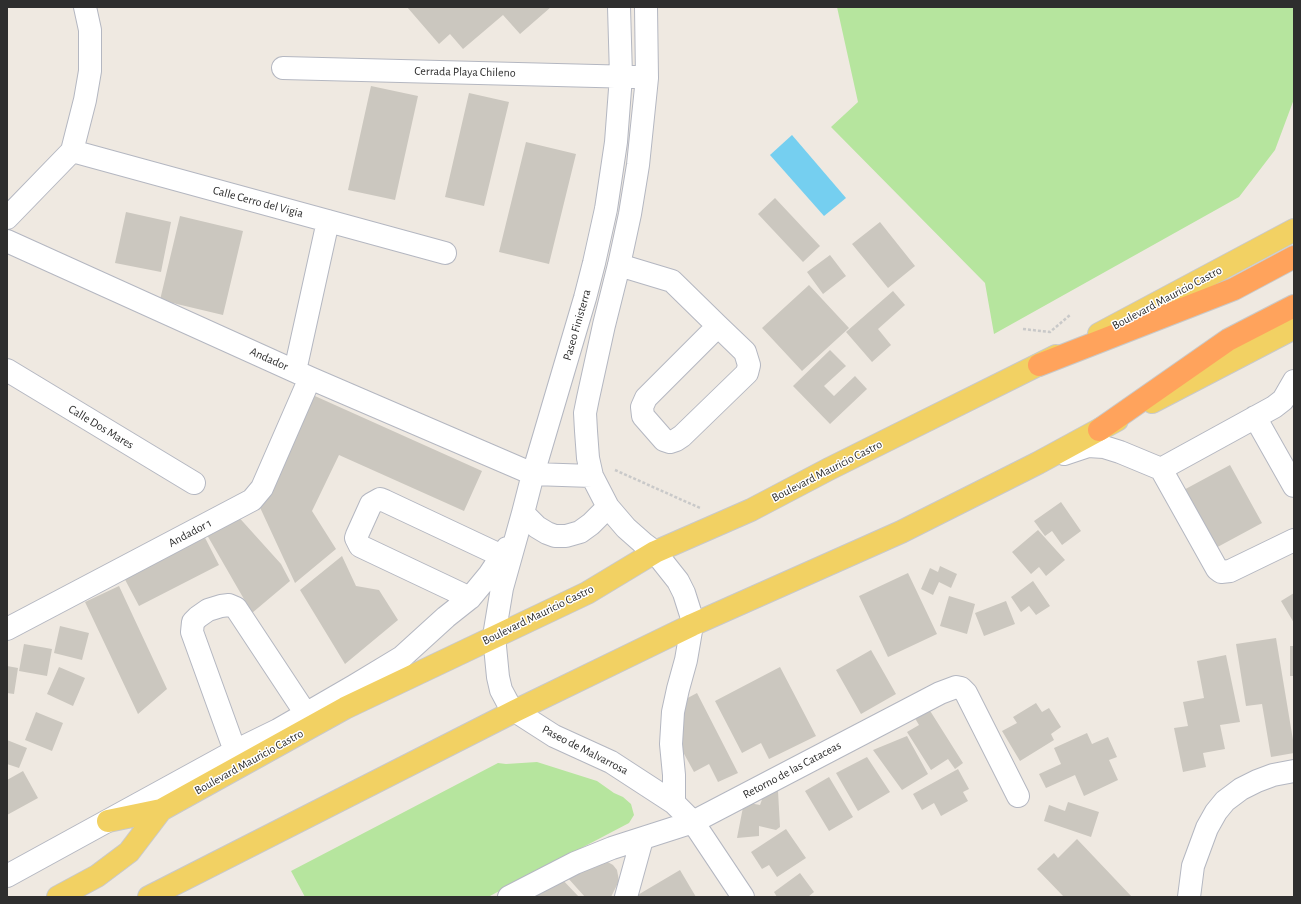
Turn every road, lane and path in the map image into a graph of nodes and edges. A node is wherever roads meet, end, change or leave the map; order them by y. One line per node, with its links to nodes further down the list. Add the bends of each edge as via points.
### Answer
1 (85, 7): 7 (street, via 90,30 90,71)
2 (619, 7): 5 (street, Paseo Finisterra)
3 (646, 7): 6 (street, Paseo Finisterra)
4 (283, 68): 5 (street, Cerrada Playa Chileno)
5 (621, 76): 6 (street, Cerrada Playa Chileno); 28 (street, Paseo Finisterra, via 616,142 606,209 583,305)
6 (647, 78): 14 (street, Paseo Finisterra, via 638,165)
7 (72, 151): 8 (street); 9 (street, Calle Cerro del Vigia)
8 (7, 218)
9 (328, 221): 12 (street, Calle Cerro del Vigia); 22 (street, Andador 1)
10 (1294, 230): 20 (main road, Boulevard Mauricio Castro)
11 (7, 240): 22 (street, Andador)
12 (445, 253)
13 (1294, 257): 20 (highway, Boulevard Mauricio Castro, via 1234,289)
14 (619, 265): 17 (street, via 672,281); 29 (street, Paseo Finisterra, via 588,398 588,458)
15 (1294, 306): 25 (highway, via 1228,340)
16 (1070, 315): 19 (path, via 1050,332)
17 (718, 326): 17 (street, via 646,398 642,407 643,416 664,440 670,442 682,436 747,373 749,364 745,352)
18 (1294, 328): 25 (main road)
19 (1023, 329)
20 (1040, 365): 36 (main road, Boulevard Mauricio Castro, via 751,510)
21 (7, 370): 30 (street, Calle Dos Mares)
22 (302, 375): 28 (street, Andador); 40 (street, Andador 1, via 262,488 252,500)
23 (1293, 386): 24 (street, via 1283,400)
24 (1255, 417): 27 (street); 31 (street)
25 (1099, 430): 26 (main road)
26 (1038, 464): 27 (street, via 1088,446 1104,447); 39 (main road, via 901,532)
27 (1161, 469): 35 (street, via 1221,572 1230,571)
28 (533, 474): 29 (street); 33 (street, Paseo Finisterra)
29 (592, 476): 32 (street, Paseo Finisterra)
30 (194, 483)
31 (1294, 486)
32 (608, 507): 33 (street, via 580,532 566,536 547,533); 36 (street, Paseo Finisterra, via 626,528)
33 (523, 513): 34 (street, Paseo Finisterra)
34 (516, 534): 37 (street); 41 (street, Paseo Finisterra, via 502,588)
35 (1294, 540)
36 (655, 552): 39 (street, Paseo Finisterra, via 678,581 691,615); 41 (main road, Boulevard Mauricio Castro, via 587,593)
37 (502, 556): 38 (street); 38 (street, via 380,499 371,504 356,538 360,546)
38 (470, 598): 43 (street, via 402,657)
39 (692, 625): 42 (main road); 47 (street, via 674,712)
40 (7, 629)
41 (494, 636): 42 (street, Paseo Finisterra, via 501,690); 48 (main road, Boulevard Mauricio Castro, via 345,708)
42 (515, 712): 47 (street, Paseo de Malvarrosa, via 554,736 610,762); 54 (main road)
43 (306, 714): 44 (street); 44 (street, via 236,608 221,606 208,610 193,622 192,632)
44 (235, 750): 49 (street)
45 (1294, 771): 58 (street, via 1262,779 1241,789 1225,801 1207,828 1193,866)
46 (1018, 796): 50 (street, Retorno de las Cataceas, via 966,692 956,687)
47 (674, 803): 50 (street, Paseo de Malvarrosa)
48 (161, 810): 49 (main road); 53 (main road, Boulevard Mauricio Castro, via 129,852 97,876)
49 (108, 821): 52 (street)
50 (693, 822): 51 (street, Retorno de las Cataceas); 57 (street, Paseo de Malvarrosa)
51 (642, 838): 55 (street, Retorno de las Cataceas, via 575,863); 56 (street)
52 (7, 876)
53 (58, 897)
54 (149, 897)
55 (509, 897)
56 (626, 897)
57 (743, 897)
58 (1189, 897)

